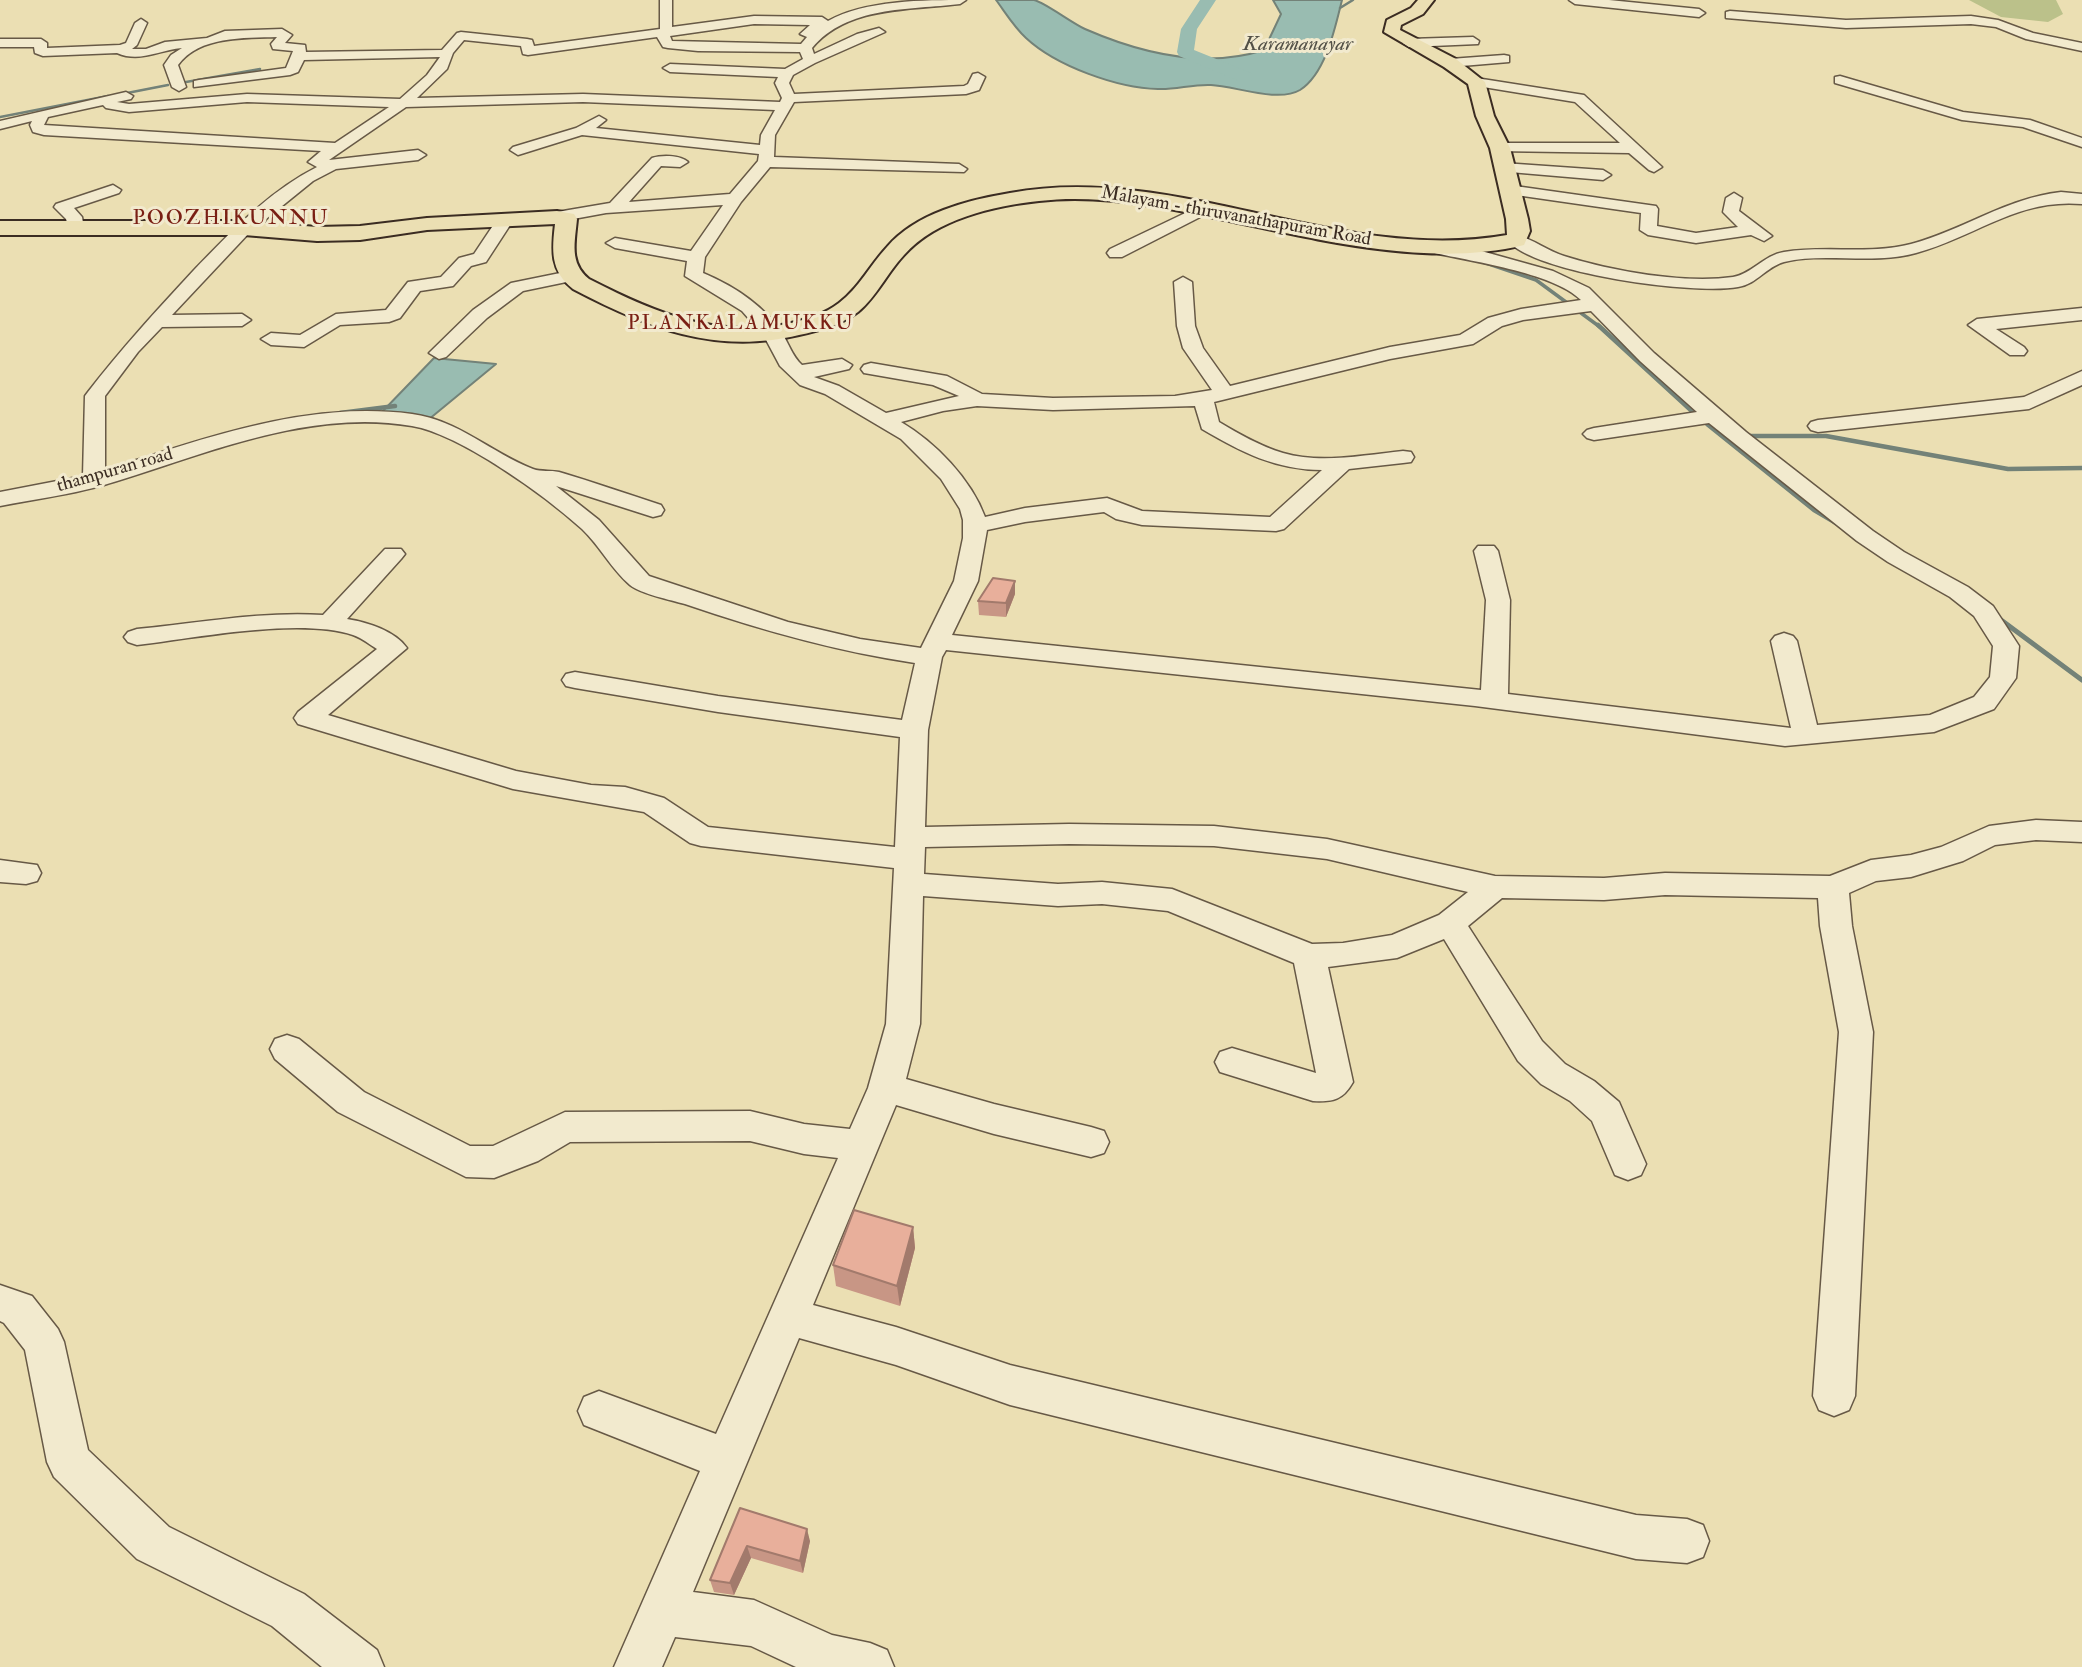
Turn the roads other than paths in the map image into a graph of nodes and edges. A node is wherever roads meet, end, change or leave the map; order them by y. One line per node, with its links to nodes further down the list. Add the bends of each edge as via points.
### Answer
1 (666, 0): 16 (street)
2 (960, 0): 25 (street, via 855,13 831,24)
3 (1426, 0): 22 (main road, via 1390,27)
4 (1575, 0): 8 (street)
5 (837, 6): 11 (street, via 838,10)
6 (1883, 8): 13 (street)
7 (741, 9): 10 (street, via 734,17)
8 (1699, 13)
9 (1730, 15): 13 (street)
10 (754, 20): 11 (street); 16 (street)
11 (822, 21): 25 (street, via 804,36)
12 (141, 23): 24 (street, via 131,45)
13 (1893, 23): 15 (street, via 1971,20)
14 (880, 32): 25 (street, via 861,36 829,54)
15 (2018, 32): 18 (street); 26 (street, via 2023,39 2021,48)
16 (666, 33): 25 (street, via 663,40 679,45); 28 (street, via 528,51 527,43 461,36)
17 (2082, 34): 18 (street)
18 (2046, 40): 23 (street)
19 (1473, 41): 22 (street)
20 (0, 43): 27 (street, via 41,43 41,51)
21 (199, 43): 24 (street, via 148,52); 29 (street, via 225,35 282,33 286,35 276,44 300,48); 37 (street, via 171,65)
22 (1409, 43): 33 (main road)
23 (2082, 47)
24 (122, 49): 27 (street)
25 (808, 50): 34 (street)
26 (2031, 51)
27 (54, 52): 30 (street)
28 (446, 53): 29 (street); 42 (street, via 445,64)
29 (299, 56): 37 (street, via 290,71)
30 (32, 62)
31 (1508, 64): 33 (street)
32 (670, 68): 34 (street)
33 (1463, 72): 51 (main road); 52 (street, via 1579,98)
34 (787, 73): 41 (street, via 782,83)
35 (978, 77): 41 (street, via 974,87 966,90)
36 (1840, 80): 49 (street, via 1962,116 2025,123)
37 (167, 89): 39 (street)
38 (233, 99): 39 (street, via 145,108 117,107); 40 (street); 47 (street)
39 (107, 100): 43 (street)
40 (292, 100): 42 (street); 48 (street)
41 (788, 102): 42 (street, via 583,98); 56 (street, via 768,135)
42 (402, 103): 50 (street)
43 (42, 114): 45 (street); 47 (street, via 37,125 44,131)
44 (599, 120): 46 (street)
45 (0, 125)
46 (581, 131): 53 (street); 56 (street)
47 (180, 140): 48 (street)
48 (239, 143): 50 (street)
49 (2082, 143)
50 (339, 148): 58 (street, via 316,162)
51 (1500, 148): 52 (street); 61 (main road)
52 (1633, 148): 60 (street)
53 (518, 150)
54 (935, 152): 59 (street)
55 (418, 155): 58 (street)
56 (766, 156): 59 (street); 67 (street)
57 (680, 162): 69 (street, via 657,161)
58 (332, 165): 75 (street, via 307,178)
59 (895, 166): 62 (street)
60 (1654, 167)
61 (1503, 168): 63 (street); 65 (main road)
62 (959, 169)
63 (1603, 175)
64 (113, 190): 74 (street, via 62,207 74,217)
65 (1508, 190): 76 (street, via 1650,209 1648,230 1696,237); 77 (main road, via 1519,231)
66 (1734, 198): 76 (street, via 1731,212)
67 (735, 199): 69 (street); 81 (street)
68 (2082, 199): 82 (street, via 2033,201 1926,246)
69 (615, 207): 71 (street)
70 (1202, 210): 79 (main road, Malayam - thiruvanathapuram Road, via 1342,237); 80 (street); 89 (main road, Malayam - thiruvanathapuram Road, via 1086,190 1037,194 985,206 933,225 903,243 848,308 831,318)
71 (557, 217): 72 (main road); 83 (main road, via 566,219 562,253)
72 (506, 219): 75 (main road, via 360,233); 90 (street, via 481,258 465,262 447,282 414,286 393,314 336,320 304,341)
73 (0, 228): 74 (main road)
74 (76, 228): 75 (main road)
75 (244, 228): 88 (street)
76 (1753, 230): 82 (street)
77 (1516, 240): 79 (main road, Malayam - thiruvanathapuram Road, via 1472,248); 82 (street, via 1545,256 1586,267 1709,284 1737,283 1781,257)
78 (615, 243): 81 (street)
79 (1437, 248): 85 (street, via 1547,275 1583,292)
80 (1116, 253)
81 (696, 257): 89 (street, via 694,276 749,307)
82 (1803, 257)
83 (570, 276): 89 (main road, Malayam - thiruvanathapuram Road, via 598,294 689,331 724,337); 92 (street, via 517,287)
84 (1183, 282): 97 (street, via 1186,326 1193,348)
85 (1595, 305): 97 (street, via 1521,315 1495,322 1466,341 1390,353); 100 (street)
86 (2082, 314): 91 (street, via 1977,325)
87 (243, 320): 88 (street)
88 (157, 321): 107 (street, via 95,396)
89 (773, 334): 95 (street, via 787,362)
90 (271, 339)
91 (2017, 351)
92 (439, 353)
93 (842, 365): 95 (street)
94 (871, 369): 99 (street, via 929,377 964,389)
95 (798, 372): 101 (street)
96 (2082, 377): 102 (street, via 2029,403)
97 (1225, 394): 98 (street)
98 (1201, 399): 99 (street, via 1053,404); 105 (street, via 1209,425 1242,444 1284,461)
99 (977, 400): 101 (street)
100 (1713, 416): 103 (street); 120 (street, via 1865,536 1984,611 2006,646 2003,678 1984,703 1934,723)
101 (884, 420): 110 (street, via 908,435 949,475 971,509)
102 (1818, 426)
103 (1594, 434)
104 (1403, 457): 105 (street)
105 (1343, 463): 110 (street, via 1276,524 1142,518 1107,506)
106 (531, 477): 107 (street, thampuran road, via 447,429 413,420 346,417 296,422); 109 (street, via 551,477); 116 (street, via 591,525 640,581 780,628 860,647)
107 (94, 481): 108 (street, thampuran road)
108 (0, 499)
109 (653, 510)
110 (975, 526): 116 (street, via 966,581)
111 (1486, 551): 118 (street, via 1498,600)
112 (393, 554): 113 (street)
113 (330, 623): 114 (street); 122 (street, via 359,628 394,648 308,718 513,780 654,805 701,836)
114 (137, 638)
115 (1784, 640): 120 (street)
116 (933, 649): 118 (street); 119 (street)
117 (575, 680): 119 (street)
118 (1494, 700): 120 (street, via 1785,737)
119 (914, 730): 122 (street)
120 (1806, 735)
121 (2082, 832): 124 (street, via 2036,830 1989,836 1952,854 1871,871)
122 (909, 860): 123 (street, via 1069,834 1214,836 1326,849); 126 (street, via 1058,895 1102,893 1172,900); 129 (street, via 903,1024)
123 (1495, 887): 124 (street); 125 (street)
124 (1833, 887): 135 (street, via 1856,1032)
125 (1450, 923): 126 (street, via 1397,946); 132 (street, via 1530,1051 1553,1074 1606,1112)
126 (1309, 956): 128 (street, via 1335,1082 1329,1088 1313,1087)
127 (287, 1049): 131 (street, via 351,1102 466,1161 494,1162 565,1127 750,1126)
128 (1232, 1062)
129 (886, 1088): 130 (street); 131 (street)
130 (1091, 1142)
131 (863, 1146): 134 (street)
132 (1628, 1164)
133 (0, 1303): 140 (street, via 18,1309 44,1342 69,1462 153,1543 288,1611)
134 (789, 1317): 137 (street); 138 (street, via 896,1346 1010,1385 1636,1537)
135 (1833, 1396)
136 (599, 1412): 137 (street)
137 (728, 1460): 139 (street)
138 (1687, 1541)
139 (662, 1612): 141 (street); 142 (street, via 754,1623 829,1658)
140 (360, 1667)
141 (638, 1667)
142 (870, 1667)

